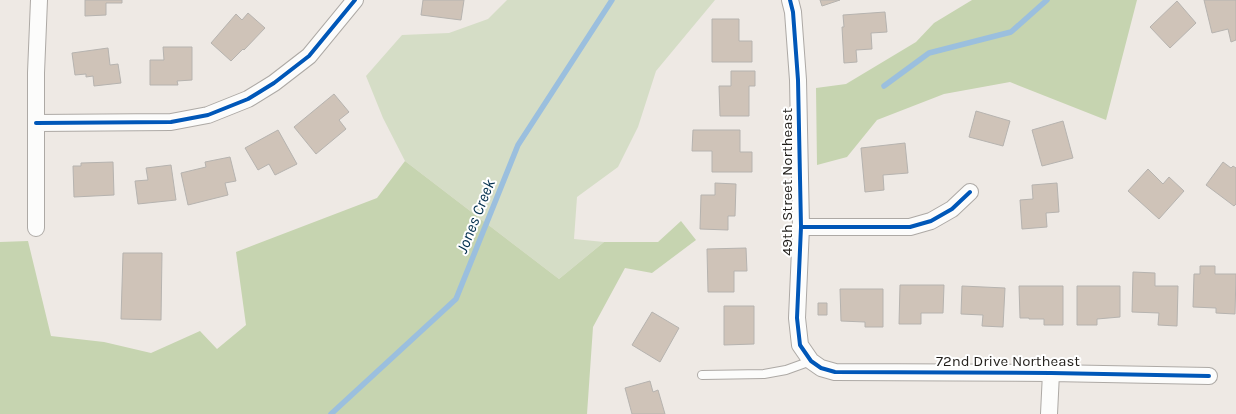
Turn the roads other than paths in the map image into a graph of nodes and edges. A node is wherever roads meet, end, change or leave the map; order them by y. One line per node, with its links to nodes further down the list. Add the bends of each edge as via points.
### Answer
1 (39, 0): 4 (street)
2 (355, 0): 4 (street, via 309,56 286,74 248,99 208,115 171,122)
3 (790, 0): 6 (street, 49th Street Northeast, via 798,80)
4 (36, 123): 7 (street)
5 (970, 192): 6 (street, via 952,209 931,221 910,227)
6 (801, 227): 8 (street, 49th Street Northeast, via 797,318 800,345)
7 (36, 228)
8 (811, 361): 9 (street, 72nd Drive Northeast, via 821,368 835,372); 10 (lane, via 786,370 764,374)
9 (1051, 373): 11 (street, 72nd Drive Northeast); 12 (street)
10 (702, 375)
11 (1209, 376)
12 (1049, 414)

